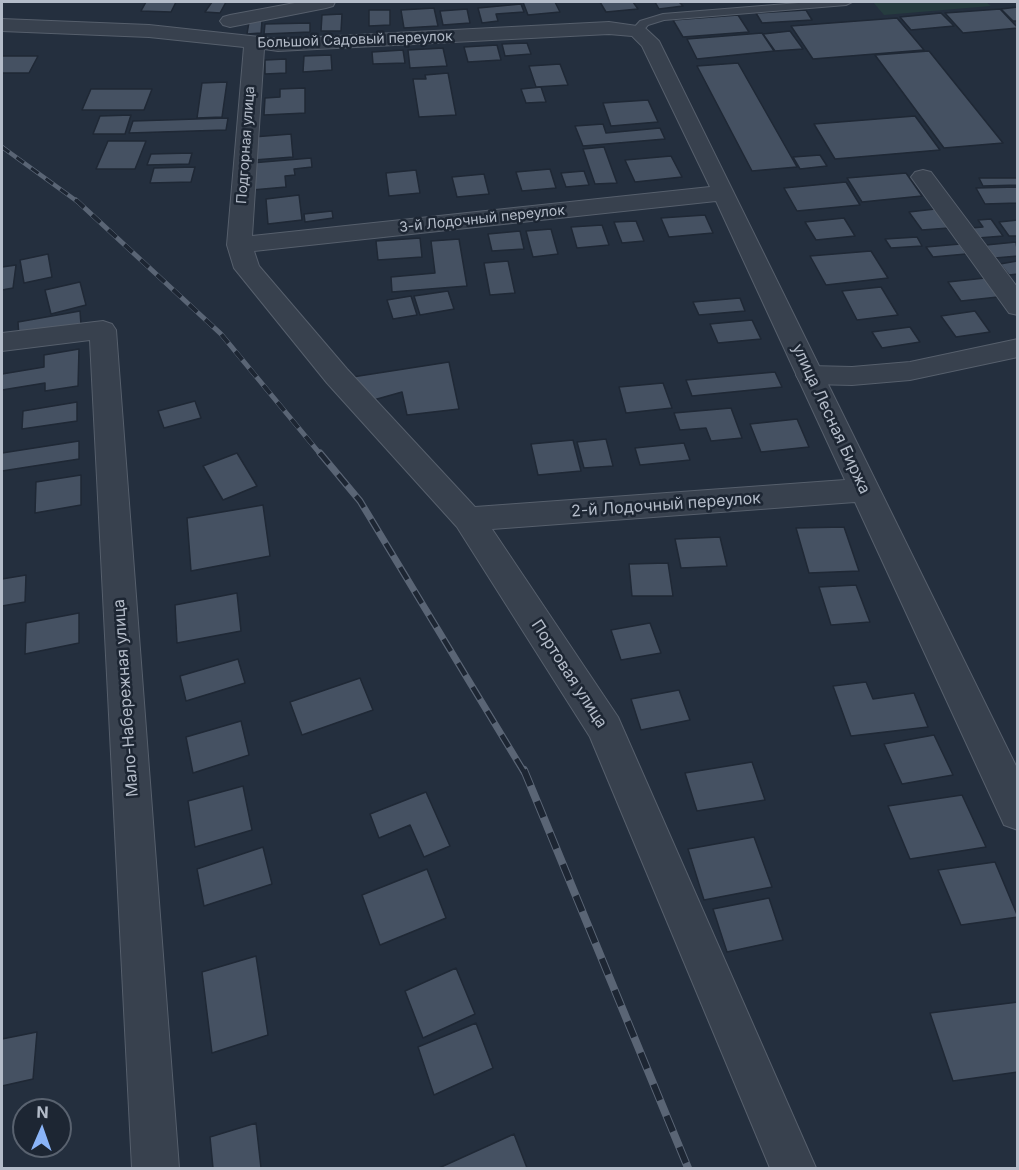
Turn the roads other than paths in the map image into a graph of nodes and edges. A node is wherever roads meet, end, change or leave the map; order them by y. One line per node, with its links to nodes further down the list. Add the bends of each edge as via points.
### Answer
1 (240, 2): 5 (street)
2 (326, 2): 5 (street)
3 (846, 2): 6 (lane, via 663,17 644,23)
4 (2, 24): 5 (street, Большой Садовый переулок)
5 (225, 30): 7 (street, Большой Садовый переулок)
6 (637, 31): 7 (street, Большой Садовый переулок, via 609,28); 9 (street, улица Лесная Биржа, via 652,45)
7 (254, 44): 10 (street, Подгорная улица)
8 (923, 177): 11 (street)
9 (724, 193): 10 (street, 3-й Лодочный переулок); 14 (street, улица Лесная Биржа)
10 (239, 245): 16 (street, Портовая улица, via 247,268 337,376)
11 (1017, 307)
12 (2, 342): 18 (street, Мало-Набережная улица, via 103,330)
13 (1017, 348): 14 (street, via 910,371)
14 (810, 375): 15 (street, улица Лесная Биржа)
15 (864, 490): 16 (street, 2-й Лодочный переулок); 17 (street, улица Лесная Биржа)
16 (468, 519): 19 (street, Портовая улица, via 605,728)
17 (1017, 812)
18 (156, 1168)
19 (793, 1168)

